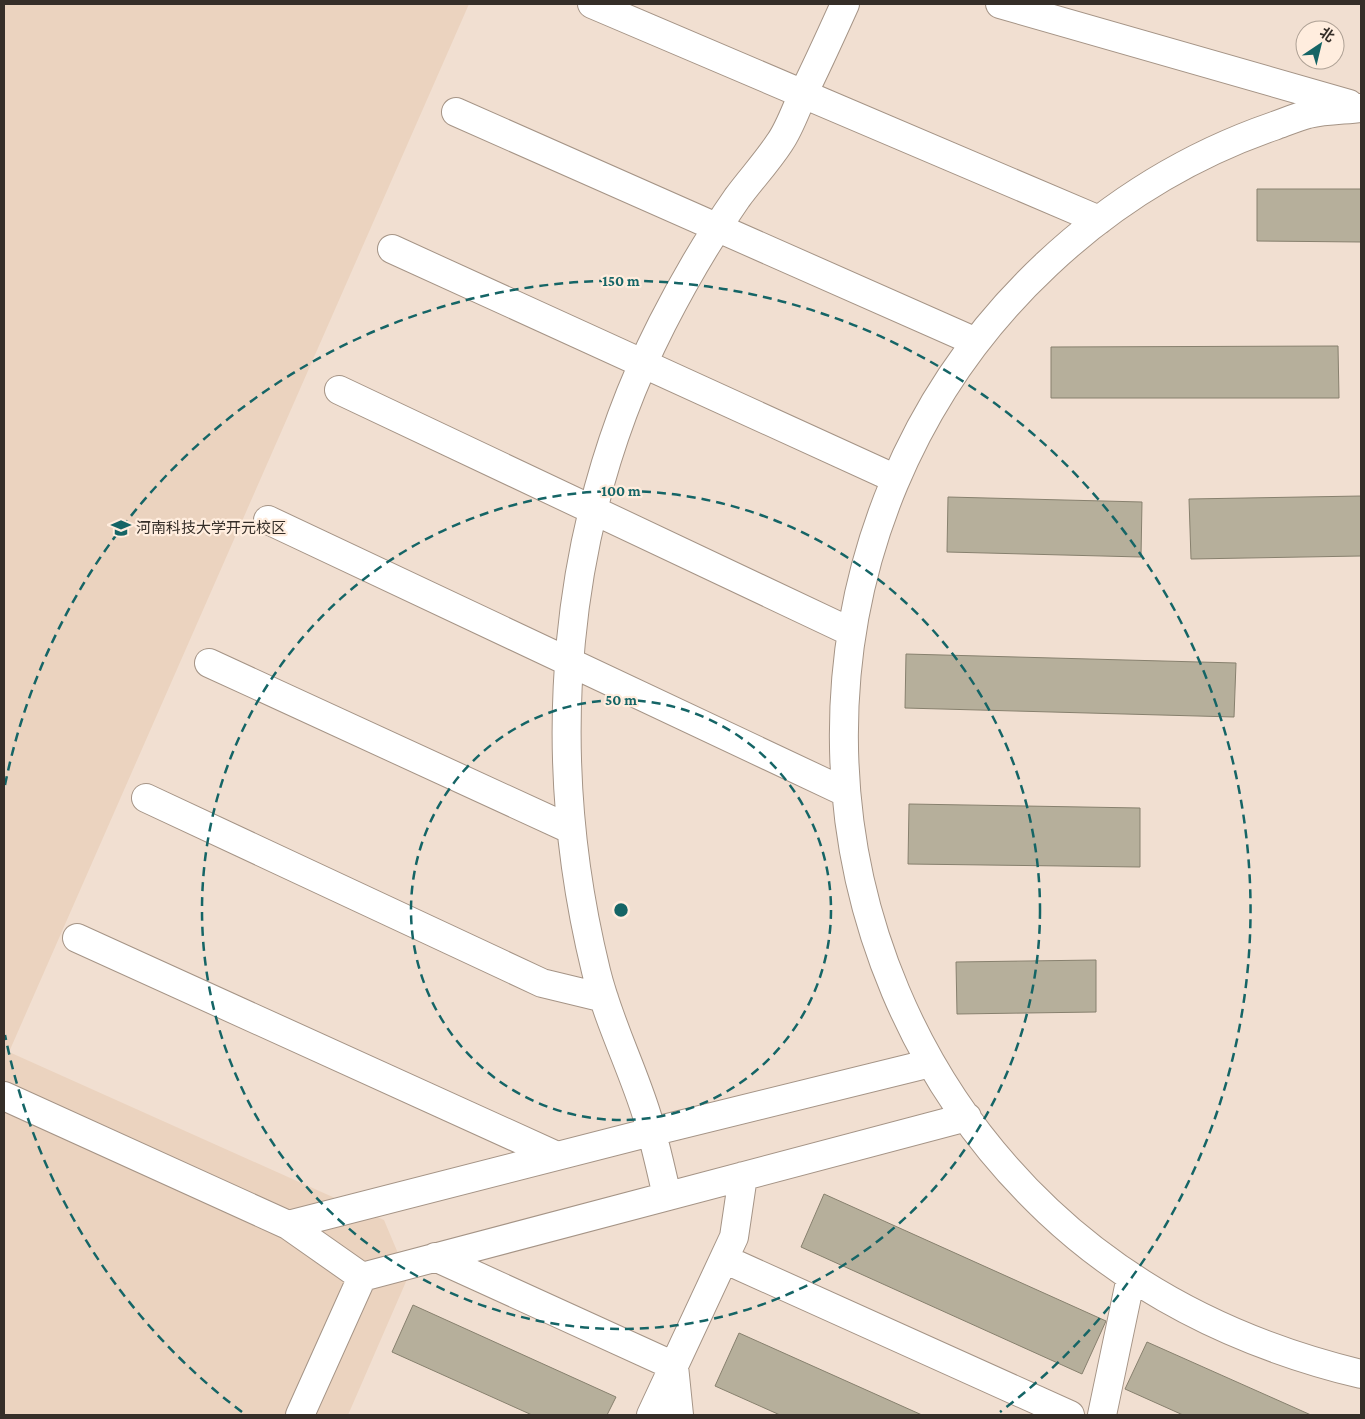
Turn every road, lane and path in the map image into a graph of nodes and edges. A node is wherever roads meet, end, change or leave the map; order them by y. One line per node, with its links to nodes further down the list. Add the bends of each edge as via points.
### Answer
1 (592, 4): 4 (lane)
2 (846, 4): 4 (lane)
3 (1000, 4): 5 (lane)
4 (804, 94): 7 (lane); 8 (lane, via 782,140)
5 (1361, 108): 7 (lane, via 1308,114 1256,132 1205,154 1156,181)
6 (456, 112): 8 (lane)
7 (1099, 220): 10 (lane, via 1029,281)
8 (718, 228): 10 (lane); 11 (lane, via 696,261)
9 (392, 249): 11 (lane)
10 (976, 342): 13 (lane, via 934,403)
11 (644, 364): 13 (lane); 14 (lane, via 606,463)
12 (339, 390): 14 (lane)
13 (896, 479): 16 (lane, via 871,545)
14 (594, 510): 16 (lane); 17 (lane, via 574,608)
15 (268, 520): 17 (lane)
16 (851, 632): 19 (lane, via 843,698)
17 (569, 662): 19 (lane); 21 (lane, via 565,755)
18 (209, 663): 21 (lane)
19 (845, 792): 24 (lane, via 853,853 880,954 899,1002)
20 (146, 798): 23 (lane, via 542,983)
21 (570, 829): 23 (lane, via 581,902)
22 (76, 938): 28 (lane)
23 (604, 998): 27 (lane)
24 (931, 1063): 26 (lane); 27 (lane)
25 (4, 1096): 31 (lane)
26 (966, 1117): 29 (lane); 35 (lane, via 1013,1176 1049,1212)
27 (651, 1132): 28 (lane); 30 (lane)
28 (556, 1156): 31 (lane)
29 (743, 1176): 30 (lane); 33 (lane, via 734,1237)
30 (667, 1196): 32 (lane)
31 (288, 1225): 34 (lane)
32 (435, 1257): 34 (lane); 36 (lane)
33 (724, 1259): 36 (lane); 41 (lane)
34 (362, 1277): 38 (lane)
35 (1131, 1277): 37 (lane, via 1221,1328 1269,1348); 42 (lane)
36 (674, 1366): 39 (lane); 40 (lane)
37 (1361, 1374)
38 (300, 1415)
39 (651, 1415)
40 (679, 1415)
41 (1070, 1415)
42 (1102, 1415)

